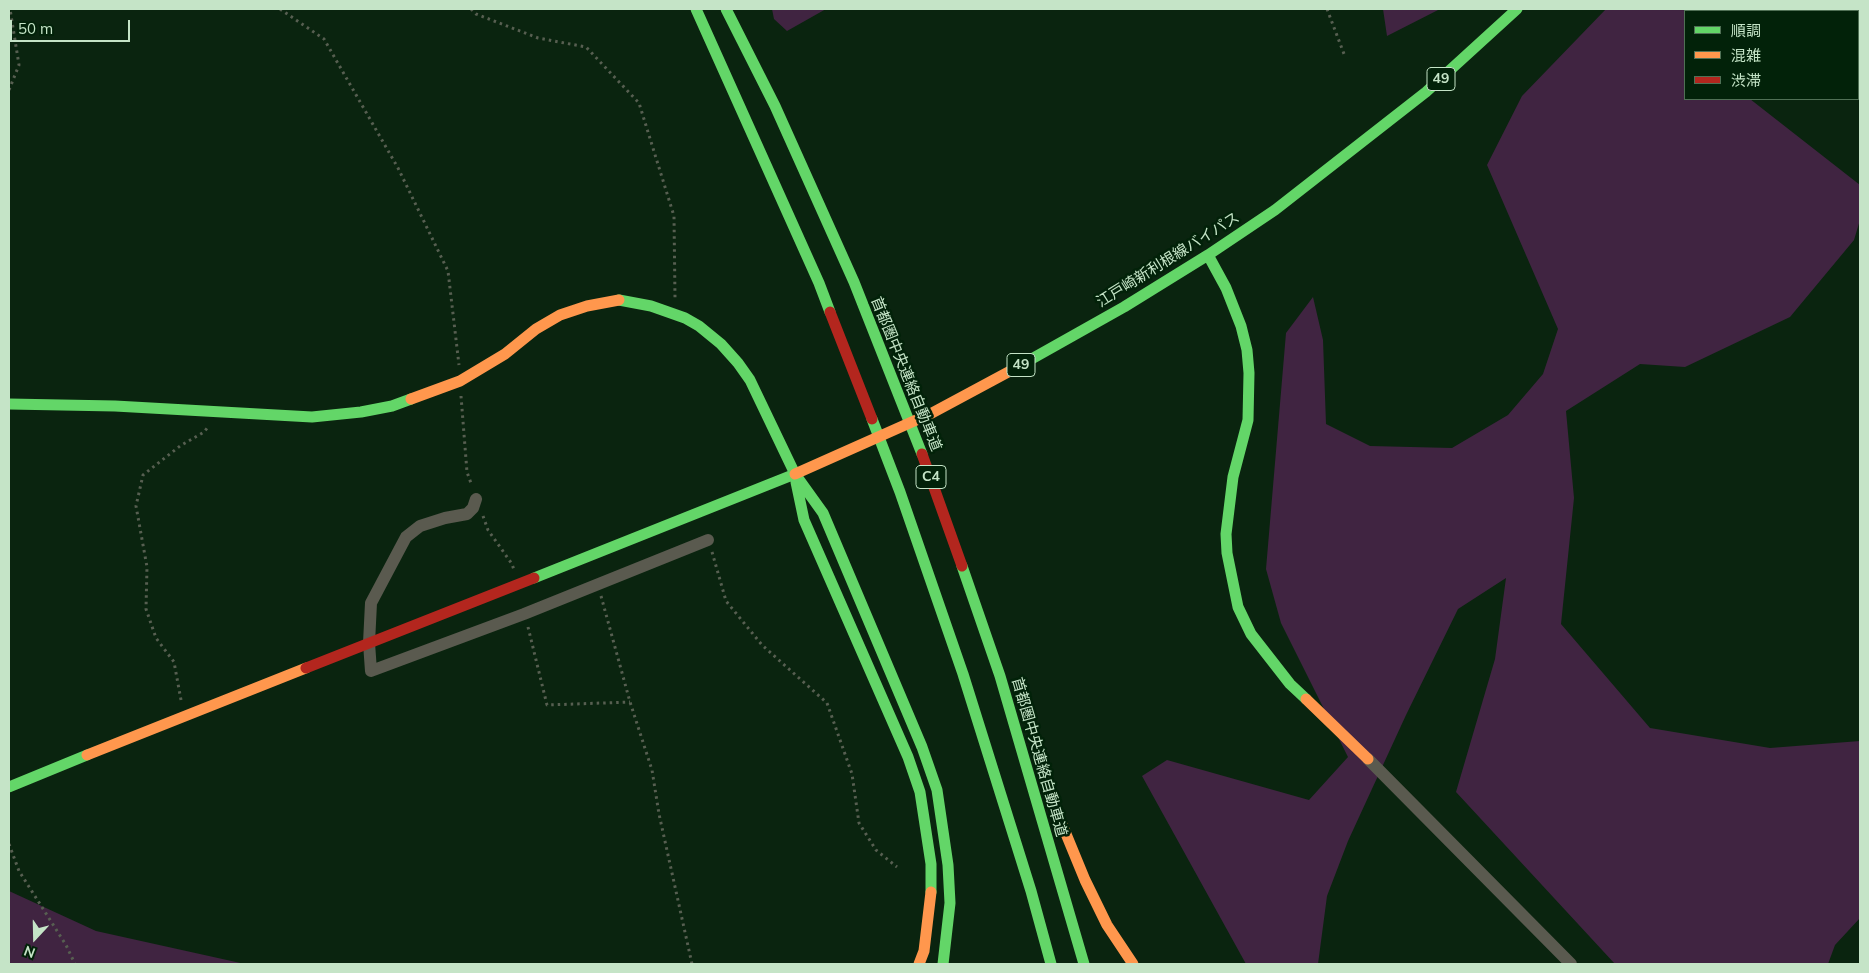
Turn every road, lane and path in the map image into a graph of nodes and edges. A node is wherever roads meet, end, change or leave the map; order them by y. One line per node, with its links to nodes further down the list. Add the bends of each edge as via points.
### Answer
1 (10, 9): 8 (path, via 19,65)
2 (471, 9): 10 (path, via 476,14 538,38 586,47 639,103 674,216)
3 (696, 9): 28 (main road, C4, via 819,283 900,492 963,674)
4 (726, 9): 18 (main road, 首都圏中央連絡自動車道 / C4, via 775,106 854,282 929,471)
5 (1327, 9): 7 (path)
6 (1517, 9): 9 (main road, 江戸崎新利根線バイパス / 49, via 1426,92 1361,144 1276,210)
7 (1344, 54)
8 (9, 90)
9 (1208, 255): 13 (main road, 江戸崎新利根線バイパス / 49, via 1124,307 932,413); 20 (main road, via 1241,326 1249,373 1248,420 1233,477 1226,534 1226,553 1238,607 1250,634 1290,684)
10 (675, 314): 12 (main road, via 617,300 587,306 560,315 536,329 505,354 460,381 392,406 312,417); 13 (main road, via 711,334 738,363 750,380)
11 (9, 404): 12 (main road)
12 (216, 411): 19 (path, via 204,432 143,474 136,506 147,567 146,609 156,638 174,662)
13 (795, 474): 17 (main road, 江戸崎新利根線バイパス); 26 (main road, via 807,527 908,756 920,792 931,894 924,952); 27 (main road, via 823,513 931,770 943,820 948,865 950,904)
14 (476, 499): 17 (street, via 467,514 420,526 406,537 371,603)
15 (708, 540): 16 (street); 23 (path, via 726,601 762,645 826,703 852,774 859,823 876,850)
16 (598, 584): 17 (street, via 371,672); 25 (path, via 652,770)
17 (369, 643): 19 (main road, 江戸崎新利根線バイパス)
18 (1000, 676): 29 (main road, 首都圏中央連絡自動車道 / C4); 30 (main road, via 1085,880 1107,925)
19 (184, 715): 21 (main road, 江戸崎新利根線バイパス)
20 (1368, 759): 31 (street)
21 (9, 787)
22 (9, 844): 24 (path, via 19,871)
23 (897, 867)
24 (75, 964)
25 (692, 964)
26 (919, 964)
27 (942, 964)
28 (1051, 964)
29 (1084, 964)
30 (1134, 964)
31 (1571, 964)

